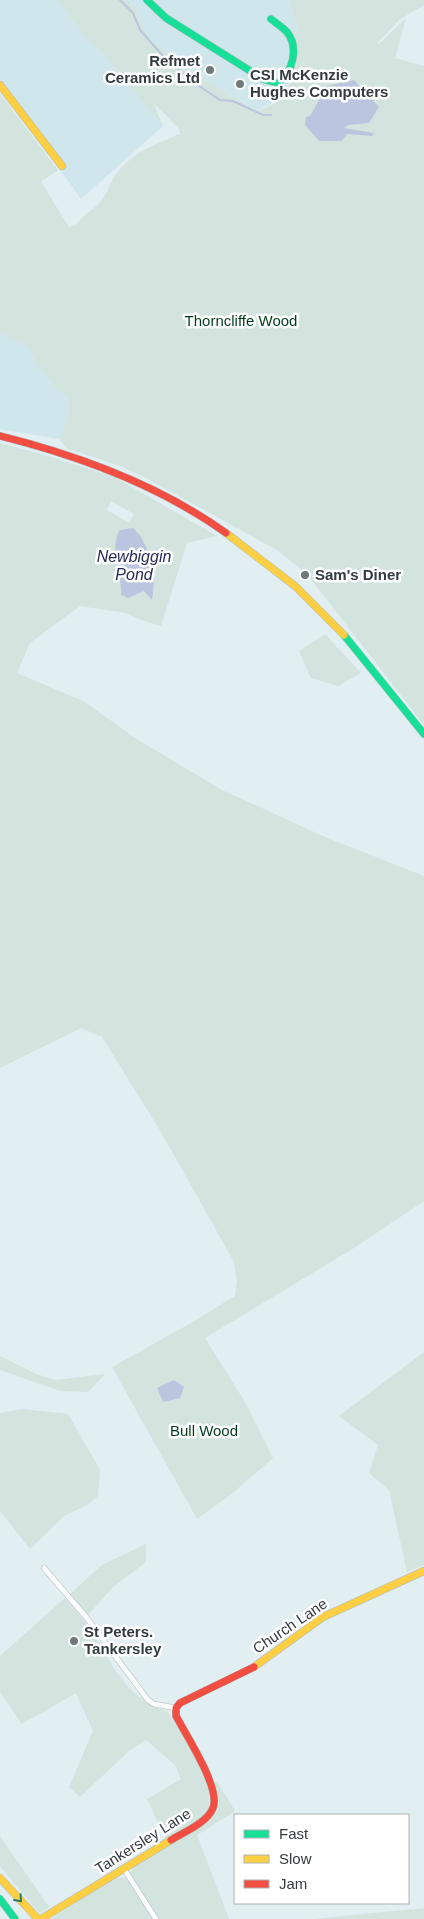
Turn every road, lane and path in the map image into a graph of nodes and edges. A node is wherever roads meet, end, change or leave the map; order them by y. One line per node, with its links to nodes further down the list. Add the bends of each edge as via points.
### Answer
1 (152, 2): 2 (main road, via 166,18 264,79 279,83 289,71 292,45 286,31)
2 (270, 19)
3 (0, 85): 4 (main road)
4 (62, 166)
5 (0, 436): 6 (main road, via 100,465 151,487 222,528 287,579 330,621)
6 (424, 734)
7 (44, 1568): 9 (street, via 86,1617 148,1700)
8 (424, 1571): 9 (main road, Church Lane, via 323,1617 266,1660 183,1701)
9 (176, 1708): 10 (main road, Tankersley Lane, via 179,1723 212,1784 215,1806 197,1824)
10 (124, 1869): 14 (main road, Tankersley Lane); 15 (street)
11 (0, 1878): 14 (main road, one-way to 14)
12 (0, 1899): 13 (main road)
13 (15, 1919)
14 (39, 1919)
15 (156, 1919)

